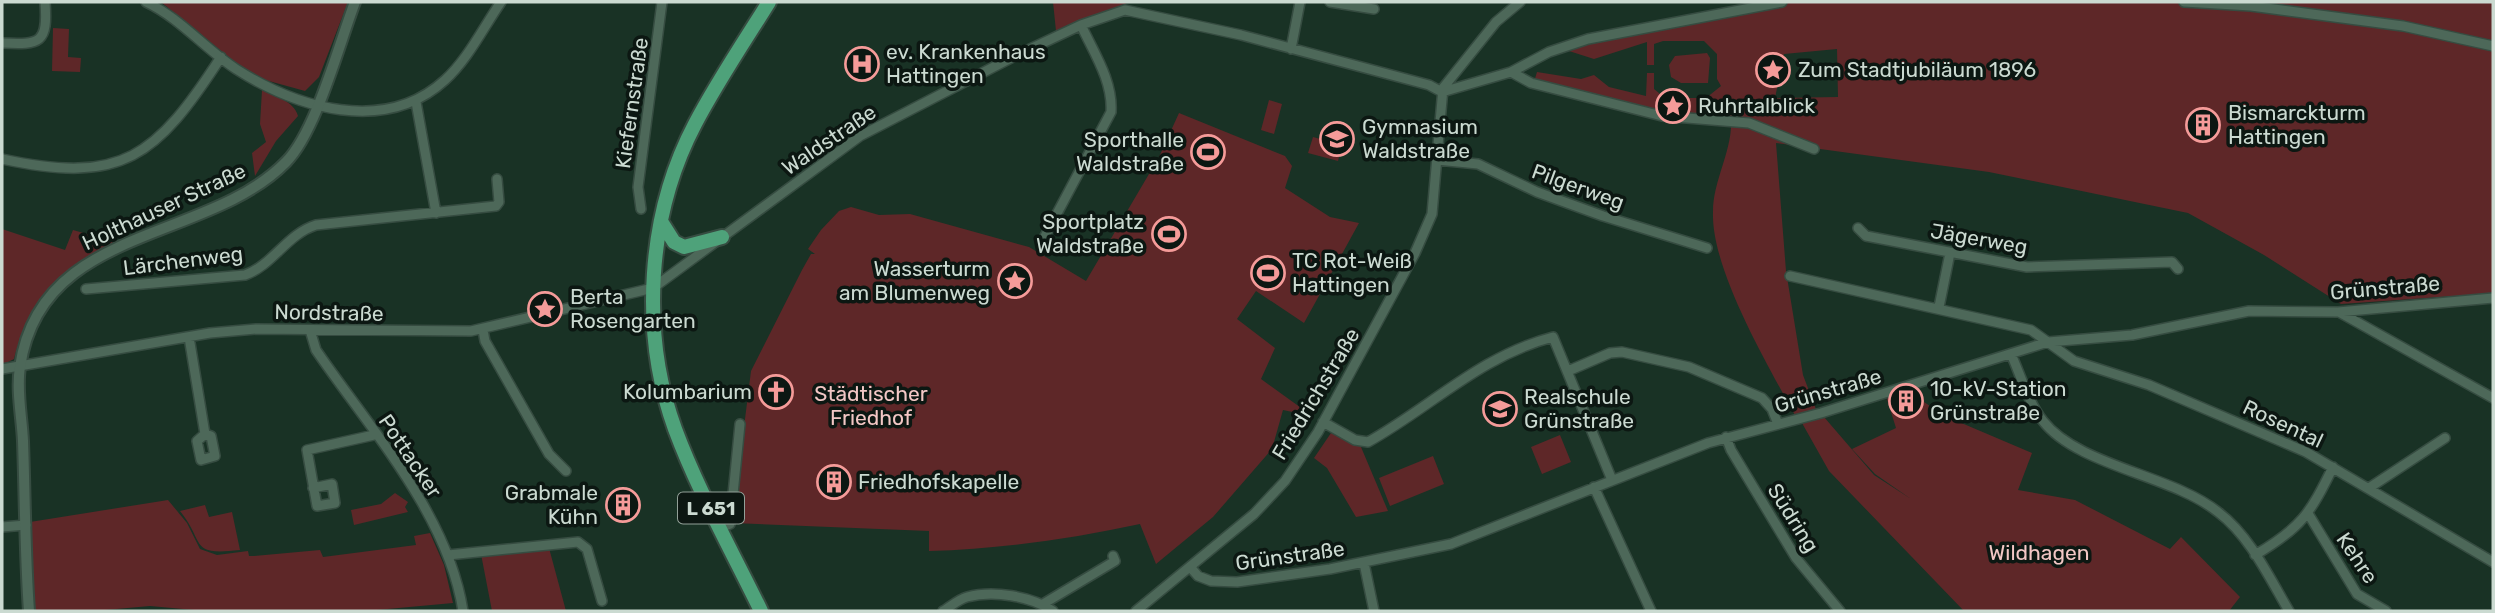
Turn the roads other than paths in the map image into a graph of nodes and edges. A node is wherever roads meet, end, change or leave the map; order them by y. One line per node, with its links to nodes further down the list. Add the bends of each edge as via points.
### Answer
1 (46, 2): 17 (street, via 46,31 41,39 32,44)
2 (146, 2): 13 (street)
3 (355, 2): 24 (street, Holthauser Straße)
4 (501, 2): 23 (street, via 451,74)
5 (662, 2): 29 (street, Kiefernstraße, via 638,187)
6 (769, 2): 31 (main road, L 651, via 694,125 674,174)
7 (1133, 2): 15 (street)
8 (1300, 2): 19 (street)
9 (1330, 2): 14 (street)
10 (1520, 2): 22 (street, via 1496,22)
11 (1782, 2): 21 (street, via 1588,39)
12 (2184, 2): 18 (street, via 2403,26)
13 (157, 4): 20 (street)
14 (1374, 9)
15 (1125, 10): 16 (street, Waldstraße); 19 (street)
16 (1081, 25): 33 (street, Waldstraße, via 860,136); 34 (street, via 1107,80 1111,112)
17 (2, 43)
18 (2493, 46)
19 (1291, 48): 22 (street)
20 (221, 57): 24 (street, via 261,82); 26 (street, via 164,134 127,158 87,170)
21 (1511, 72): 22 (street); 25 (street, via 1531,83 1662,116 1749,123)
22 (1443, 92): 27 (street, Friedrichstraße)
23 (416, 102): 24 (street, via 391,110 358,112); 30 (street)
24 (317, 104): 49 (street, Holthauser Straße, via 298,146 268,177 220,203 113,247 74,274 44,304)
25 (1814, 149)
26 (2, 159)
27 (1437, 160): 35 (street, Pilgerweg, via 1478,164 1536,192); 53 (street, Friedrichstraße, via 1432,214)
28 (497, 179): 30 (street, Lärchenweg, via 496,206)
29 (641, 209)
30 (436, 213): 40 (street, Lärchenweg, via 316,225 299,231 254,271 235,277)
31 (662, 223): 33 (main road, via 674,242 684,247); 39 (main road, L 651)
32 (1858, 228): 36 (street, Jägerweg, via 1866,236)
33 (722, 237): 39 (street, Waldstraße)
34 (1044, 238)
35 (1707, 248)
36 (1950, 253): 37 (street, Jägerweg, via 2027,267 2172,262); 42 (street)
37 (2178, 269)
38 (1790, 276): 42 (street, Rosental)
39 (653, 288): 45 (street, Nordstraße); 69 (main road, L 651, via 656,345 667,403)
40 (86, 289)
41 (2493, 298): 43 (street, Grünstraße)
42 (1940, 307): 47 (street, Rosental, via 2026,328)
43 (2338, 312): 47 (street, Grünstraße, via 2249,311 2132,335); 52 (street)
44 (310, 330): 45 (street, Nordstraße); 46 (street, Nordstraße, via 256,329); 57 (street, Pottacker, via 316,350)
45 (482, 330): 61 (street, via 549,454)
46 (189, 337): 49 (street, Nordstraße); 56 (street)
47 (2049, 342): 48 (street, Grünstraße); 60 (street, Rosental, via 2066,358 2191,402)
48 (2011, 354): 55 (street, Grünstraße); 71 (street, via 2037,411 2052,430 2080,448 2210,506 2235,528)
49 (19, 368): 50 (street, Nordstraße); 67 (street)
50 (2, 369)
51 (1567, 371): 53 (street, via 1552,337 1457,380 1368,442); 55 (street, via 1617,352 1669,361 1759,395 1773,409); 62 (street)
52 (2493, 398)
53 (1323, 422): 75 (street, Friedrichstraße, via 1285,481)
54 (740, 424): 69 (street, via 730,524)
55 (1778, 424): 58 (street, Grünstraße)
56 (205, 433)
57 (374, 435): 64 (street, via 307,450); 70 (street, Pottacker, via 429,515)
58 (1726, 438): 62 (street, Grünstraße); 86 (street, Südring, via 1787,545)
59 (2445, 438): 65 (street)
60 (2333, 467): 65 (street, Rosental); 66 (street)
61 (566, 471)
62 (1612, 480): 63 (street, Grünstraße)
63 (1594, 487): 74 (street, Grünstraße, via 1467,540); 85 (street)
64 (313, 488)
65 (2368, 488): 73 (street, Rosental)
66 (2309, 515): 71 (street, via 2290,534); 88 (street, Kehre, via 2357,594)
67 (26, 526): 68 (street); 78 (street)
68 (2, 527)
69 (720, 528): 80 (main road, L 651)
70 (448, 555): 76 (street, via 578,542 587,549); 79 (street, Pottacker)
71 (2255, 555): 87 (street)
72 (1113, 556): 77 (street, via 1115,561)
73 (2493, 562)
74 (1364, 563): 75 (street, Grünstraße, via 1228,583 1198,576); 84 (street)
75 (1191, 568): 83 (street, Friedrichstraße)
76 (602, 601)
77 (1043, 604): 81 (street, via 1024,598 965,597); 82 (street)
78 (29, 611)
79 (463, 611)
80 (761, 611)
81 (943, 611)
82 (1053, 611)
83 (1136, 611)
84 (1374, 611)
85 (1651, 611)
86 (1840, 611)
87 (2289, 611)
88 (2386, 611)

